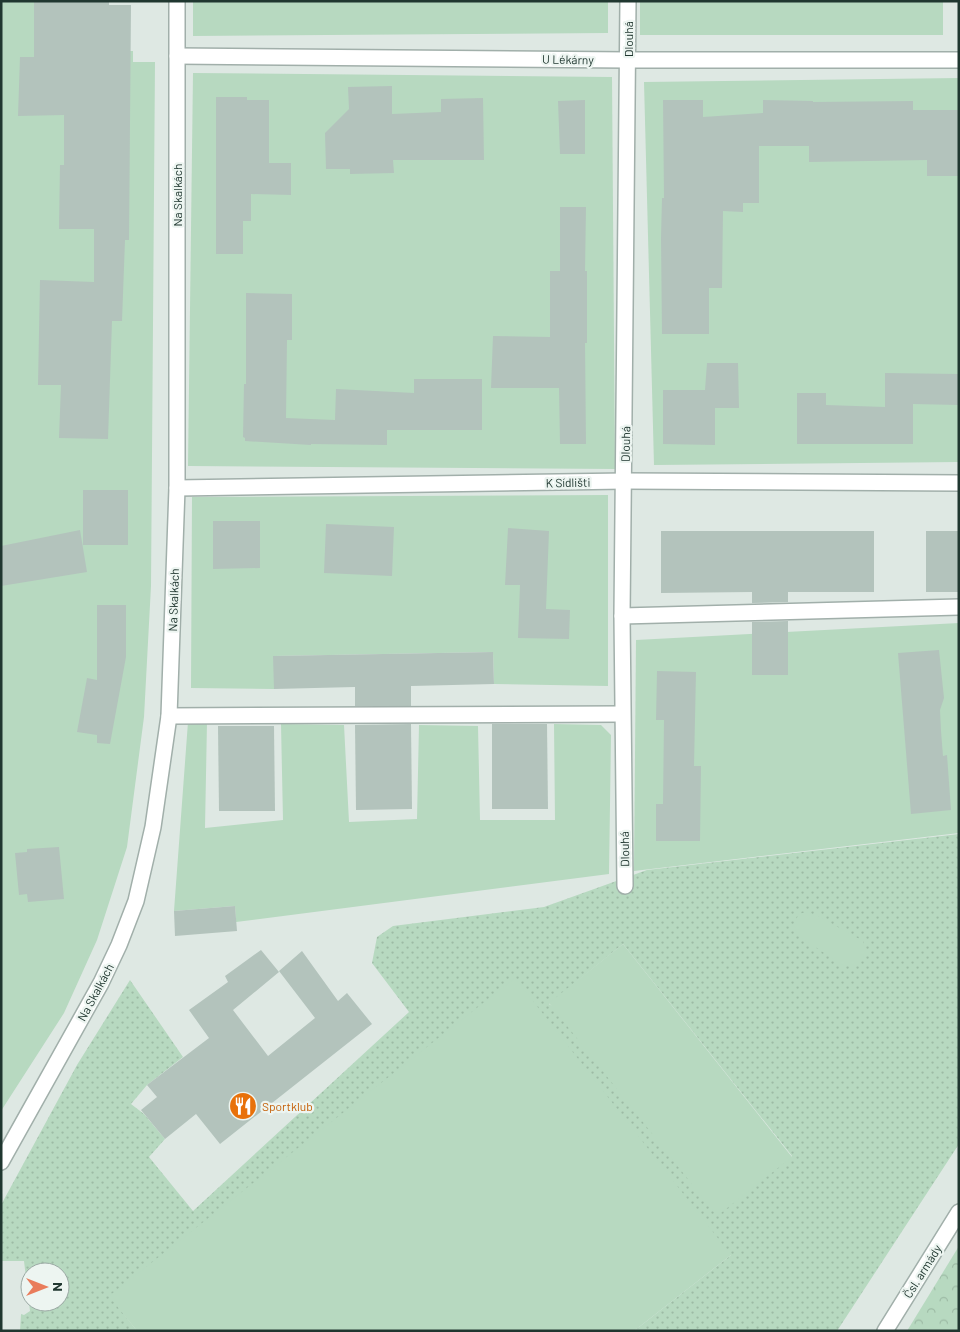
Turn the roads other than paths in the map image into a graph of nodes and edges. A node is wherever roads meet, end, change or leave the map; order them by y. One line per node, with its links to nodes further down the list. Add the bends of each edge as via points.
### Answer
1 (177, 1): 3 (street, Na Skalkách)
2 (628, 1): 4 (street, Dlouhá)
3 (177, 56): 4 (street, U Lékárny); 8 (street, Na Skalkách)
4 (628, 60): 5 (street, U Lékárny); 6 (street, Dlouhá)
5 (959, 60)
6 (624, 481): 7 (street, K Sídlišti); 8 (street, K Sídlišti); 10 (street, Dlouhá)
7 (959, 482)
8 (177, 488): 12 (street, Na Skalkách)
9 (959, 607): 10 (street)
10 (622, 616): 11 (street, Dlouhá)
11 (622, 714): 12 (street); 13 (street, Dlouhá)
12 (169, 716): 14 (street, Na Skalkách, via 154,826 129,922 101,983)
13 (624, 886)
14 (1, 1162)
15 (959, 1212): 16 (street, Čsl. armády)
16 (885, 1331)

